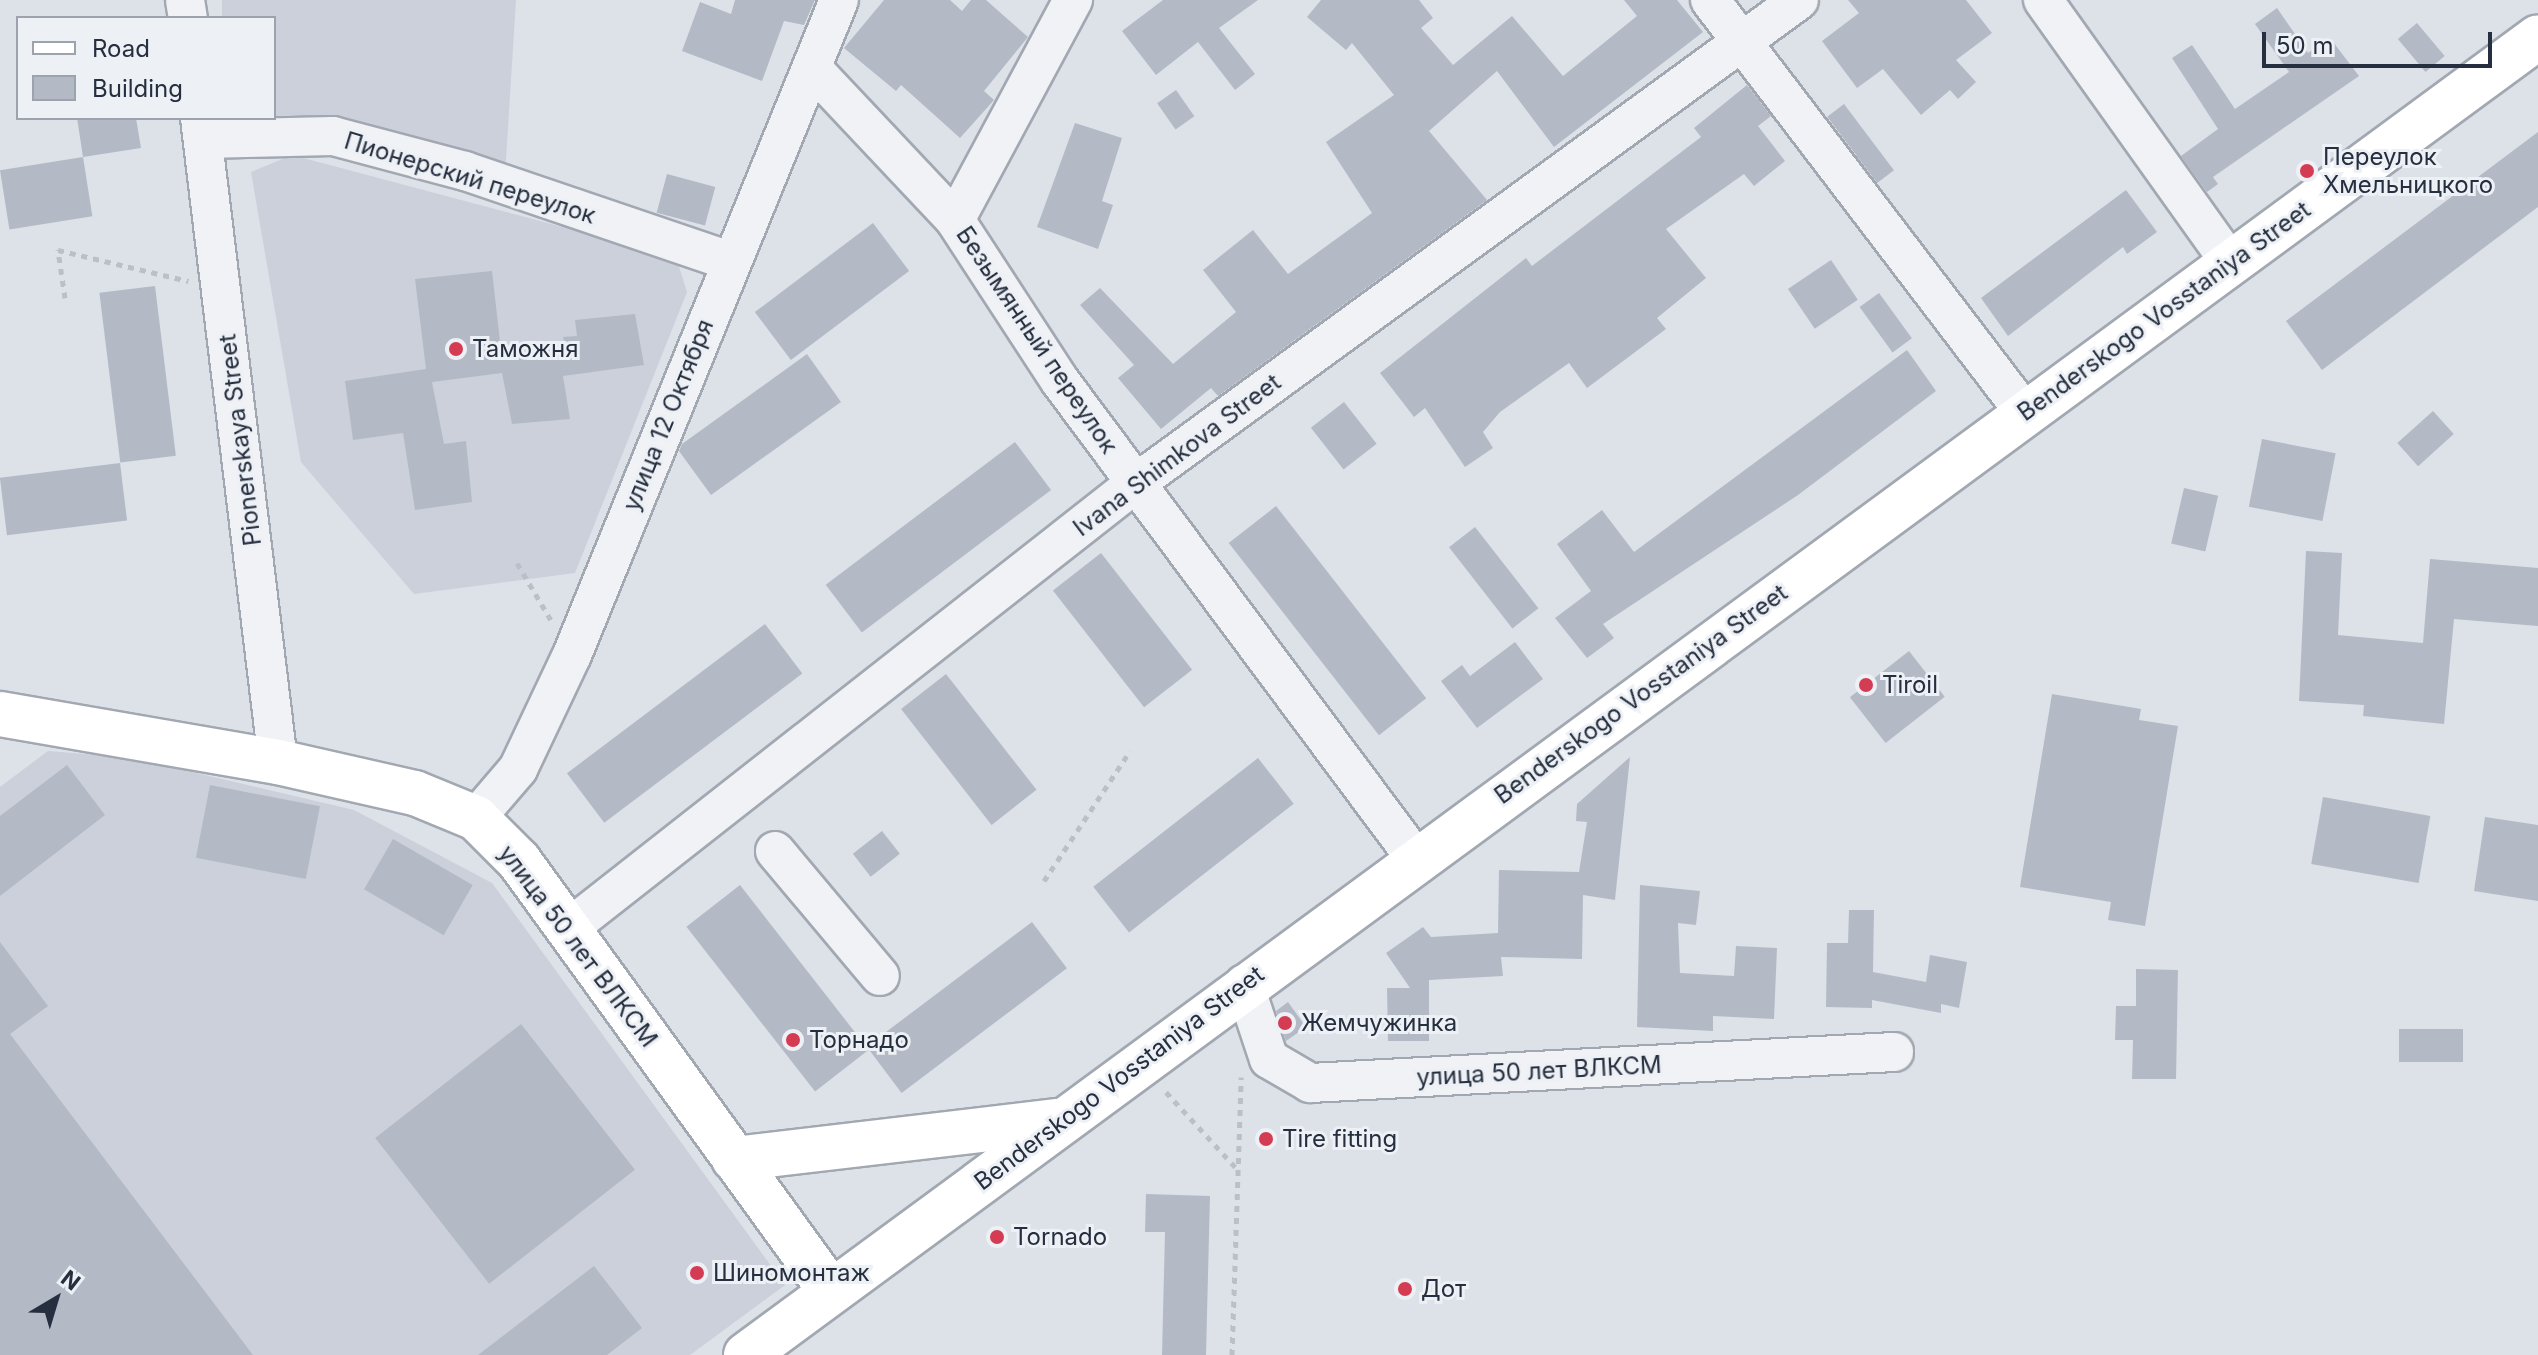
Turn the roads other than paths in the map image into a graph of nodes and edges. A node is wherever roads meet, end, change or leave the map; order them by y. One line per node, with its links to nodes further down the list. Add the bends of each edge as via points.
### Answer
1 (839, 0): 8 (street, улица 12 Октября)
2 (1073, 0): 10 (street)
3 (1710, 0): 7 (street)
4 (1799, 0): 7 (street, Ivana Shimkova Street)
5 (2043, 0): 12 (street)
6 (2538, 37): 12 (main road, Benderskogo Vosstaniya Street)
7 (1740, 40): 13 (street); 14 (street, Ivana Shimkova Street)
8 (812, 68): 10 (street, Безымянный переулок); 11 (street, улица 12 Октября)
9 (202, 128): 11 (street, Пионерский переулок, via 333,136 465,171); 16 (street, Pionerskaya Street)
10 (955, 220): 14 (street, Безымянный переулок)
11 (730, 261): 17 (street, улица 12 Октября, via 572,655 518,769)
12 (2231, 264): 13 (main road, Benderskogo Vosstaniya Street)
13 (2025, 413): 19 (main road, Benderskogo Vosstaniya Street)
14 (1136, 483): 19 (street, Безымянный переулок); 20 (street, Ivana Shimkova Street)
15 (11, 724): 16 (main road, улица 50 лет ВЛКСМ)
16 (278, 762): 17 (main road, улица 50 лет ВЛКСМ, via 415,793)
17 (476, 818): 20 (main road, улица 50 лет ВЛКСМ, via 519,861)
18 (775, 851): 21 (street)
19 (1416, 859): 22 (main road, Benderskogo Vosstaniya Street)
20 (569, 928): 25 (main road, улица 50 лет ВЛКСМ)
21 (880, 976)
22 (1244, 984): 23 (street, улица 50 лет ВЛКСМ, via 1269,1059 1310,1083); 24 (main road, Benderskogo Vosstaniya Street)
23 (1894, 1052)
24 (1058, 1121): 25 (main road); 26 (main road, Benderskogo Vosstaniya Street)
25 (734, 1159): 26 (main road, улица 50 лет ВЛКСМ)
26 (830, 1290): 27 (main road, Benderskogo Vosstaniya Street)
27 (746, 1355)

